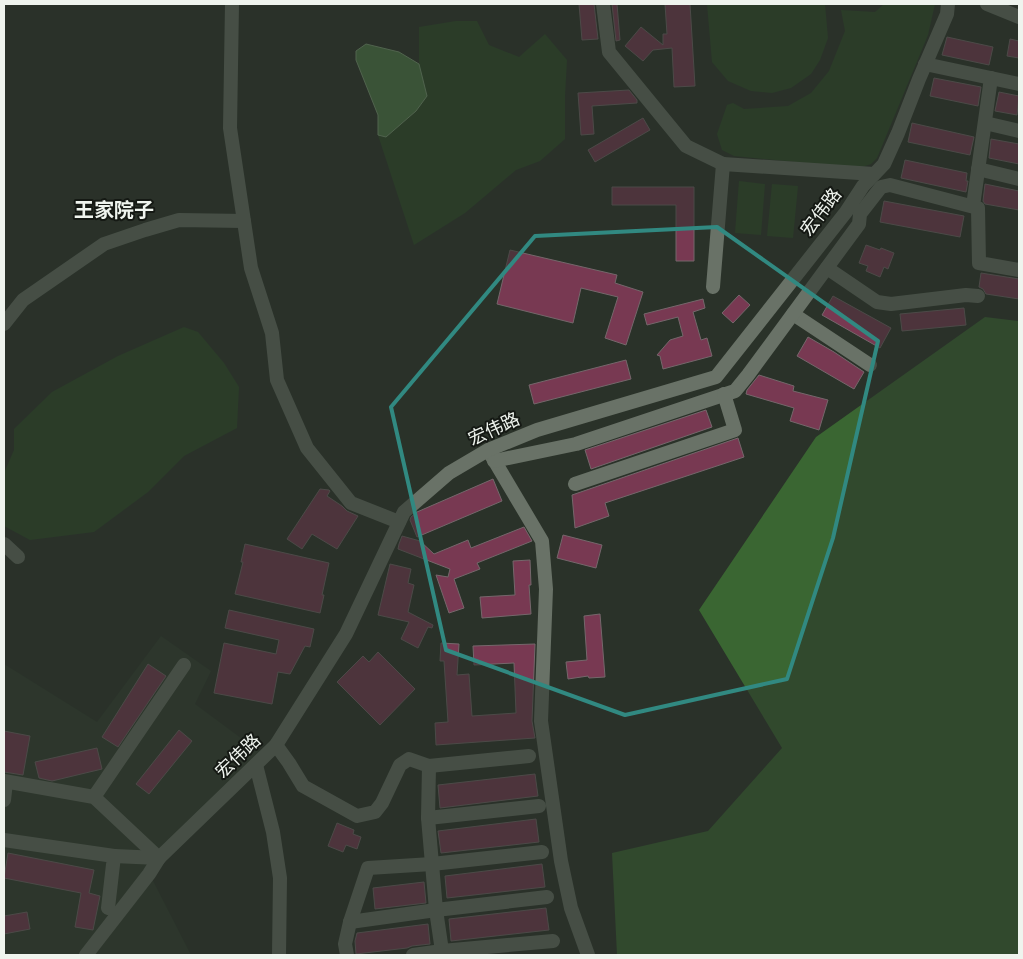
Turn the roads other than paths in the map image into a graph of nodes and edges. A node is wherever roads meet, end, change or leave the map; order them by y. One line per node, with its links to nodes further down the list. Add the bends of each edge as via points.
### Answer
1 (232, 4): 16 (street, via 230,128)
2 (603, 4): 11 (street, via 609,52 686,146)
3 (948, 4): 6 (street, 宏伟路, via 947,14)
4 (987, 4): 5 (street)
5 (1019, 17)
6 (925, 64): 7 (street); 13 (street, 宏伟路, via 895,141 884,164)
7 (991, 78): 8 (street); 9 (street)
8 (1019, 84)
9 (985, 123): 10 (street); 12 (street)
10 (1019, 131)
11 (723, 164): 13 (street); 19 (street)
12 (978, 169): 14 (street); 15 (street)
13 (874, 174): 25 (street, 宏伟路, via 716,377 537,430)
14 (1019, 179)
15 (973, 206): 17 (street, via 890,185 881,187); 18 (street, via 978,208 978,263)
16 (244, 221): 22 (street, via 179,220 104,244 23,300); 27 (street, via 251,268 272,333 277,380 307,448 351,503)
17 (827, 268): 20 (street, via 877,302 891,304); 21 (street)
18 (1019, 270)
19 (714, 287)
20 (978, 296)
21 (793, 314): 23 (street); 24 (street, via 735,391)
22 (4, 324)
23 (870, 364)
24 (724, 394): 25 (street, via 576,444); 26 (street, via 735,430)
25 (491, 455): 27 (street, 宏伟路, via 449,473 404,512); 55 (street, via 542,541 546,589 541,721 561,861 571,908)
26 (574, 484)
27 (399, 522): 31 (street, 宏伟路, via 346,634)
28 (4, 544): 29 (street)
29 (18, 557)
30 (184, 665): 36 (street)
31 (276, 745): 33 (street, 宏伟路); 34 (street, via 303,786 357,816 375,812 400,765 409,758)
32 (529, 756): 34 (street)
33 (256, 765): 43 (street, 宏伟路); 52 (street, via 273,832 280,878)
34 (429, 766): 39 (street)
35 (5, 781): 36 (street); 37 (street)
36 (94, 797): 43 (street)
37 (4, 800)
38 (539, 806): 39 (street)
39 (428, 818): 44 (street)
40 (4, 840): 42 (street)
41 (542, 852): 44 (street)
42 (114, 856): 43 (street); 46 (street)
43 (159, 858): 51 (street, 宏伟路)
44 (432, 864): 47 (street); 48 (street, via 368,868)
45 (547, 897): 47 (street)
46 (108, 908)
47 (436, 910): 48 (street); 50 (street)
48 (350, 922): 53 (street, via 345,944)
49 (553, 941): 50 (street)
50 (442, 951): 54 (street)
51 (86, 955)
52 (279, 955)
53 (347, 955)
54 (413, 955)
55 (588, 955)

